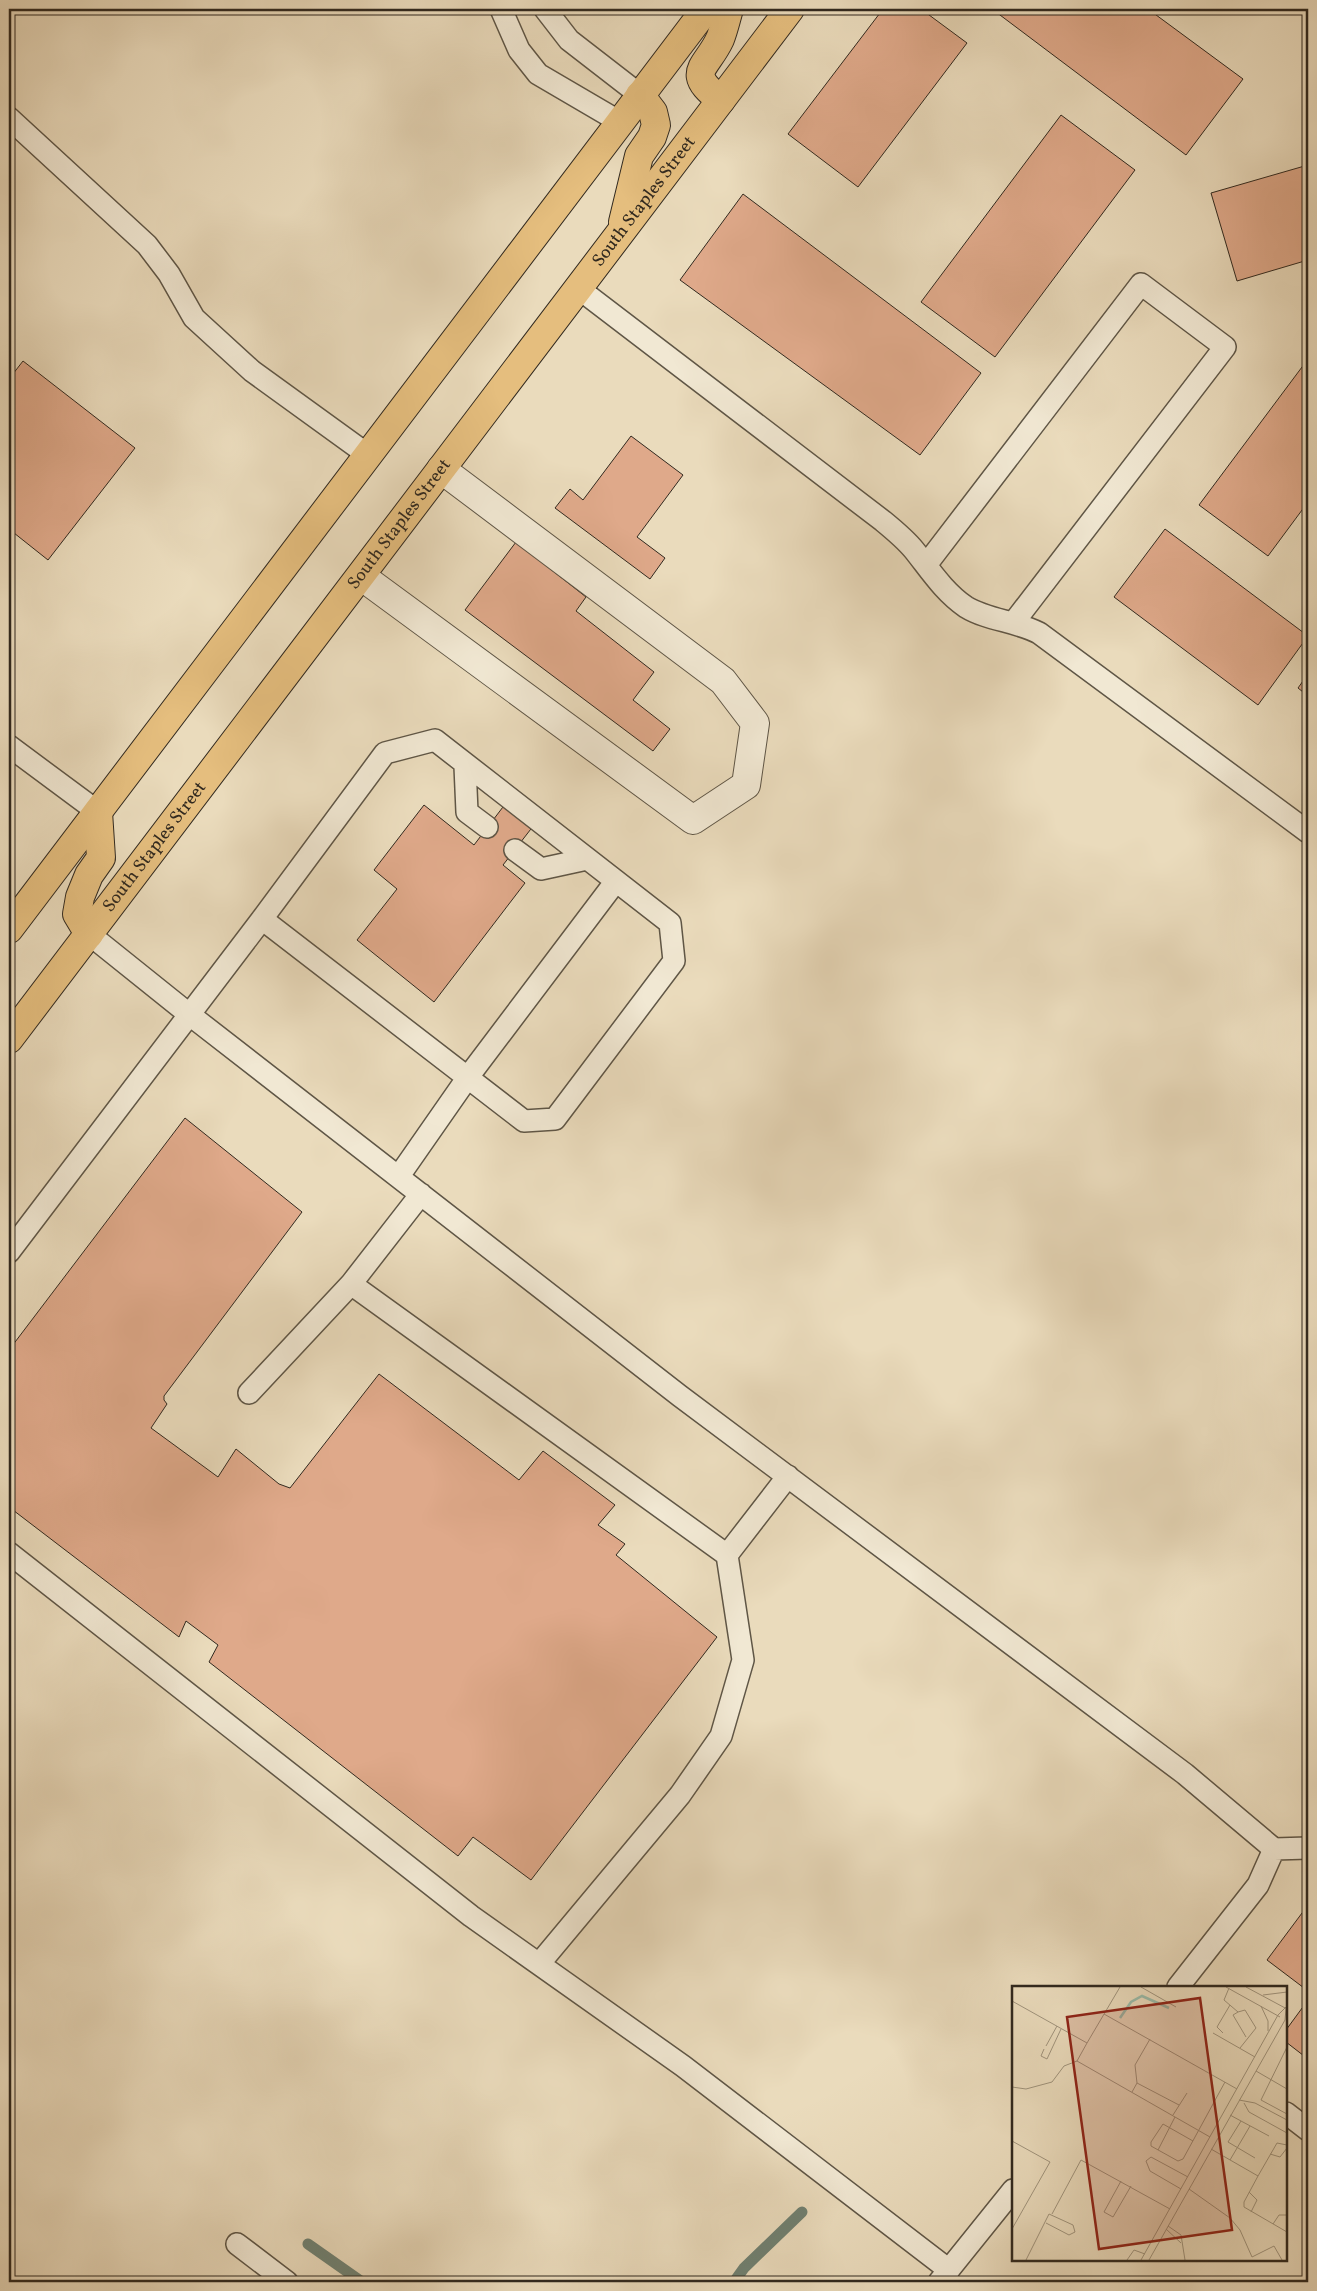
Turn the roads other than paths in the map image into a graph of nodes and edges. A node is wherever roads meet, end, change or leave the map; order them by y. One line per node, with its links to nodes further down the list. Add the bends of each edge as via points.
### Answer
1 (501, 9): 9 (lane, via 519,50 538,74)
2 (545, 9): 6 (lane, via 569,40)
3 (706, 9): 6 (main road)
4 (730, 9): 7 (main road, via 720,40 700,75 704,87)
5 (790, 9): 7 (main road, South Staples Street)
6 (640, 95): 9 (main road); 10 (main road, via 654,112 656,125 639,156)
7 (721, 100): 10 (main road, South Staples Street)
8 (9, 118): 12 (lane, via 147,245 169,274 194,318 252,371)
9 (620, 122): 12 (main road)
10 (620, 233): 11 (main road, South Staples Street)
11 (578, 288): 13 (main road, South Staples Street); 14 (lane, via 884,521)
12 (368, 455): 19 (main road)
13 (441, 469): 15 (main road, South Staples Street); 15 (street, via 723,681 755,723 746,784 692,820)
14 (926, 565): 16 (lane, via 947,591 968,608); 16 (lane, via 1141,284 1225,347)
15 (360, 576): 27 (main road, South Staples Street)
16 (1014, 622): 21 (lane, via 1053,643)
17 (9, 746): 19 (lane)
18 (466, 766): 20 (lane, via 467,812); 23 (lane); 25 (lane, via 435,740 385,753)
19 (98, 812): 26 (main road); 27 (main road, via 100,858 89,875 77,914)
20 (487, 827)
21 (1308, 832)
22 (515, 850): 23 (lane, via 541,869)
23 (587, 859): 24 (lane)
24 (616, 882): 30 (lane); 30 (lane, via 670,923 674,961 556,1119 524,1121)
25 (262, 919): 28 (lane); 30 (lane)
26 (9, 929)
27 (89, 934): 28 (lane); 29 (main road, South Staples Street)
28 (190, 1015): 31 (lane); 33 (lane)
29 (9, 1040)
30 (468, 1077): 31 (lane)
31 (399, 1176): 32 (lane)
32 (421, 1194): 34 (lane); 36 (lane)
33 (9, 1252)
34 (351, 1284): 35 (lane); 38 (lane)
35 (249, 1393)
36 (788, 1476): 38 (lane); 40 (lane, via 1186,1774)
37 (9, 1553): 41 (lane, via 471,1916)
38 (727, 1555): 41 (lane, via 743,1660 721,1736 680,1795)
39 (1308, 1848): 40 (lane)
40 (1274, 1849): 42 (lane, via 1258,1885)
41 (539, 1964): 47 (lane, via 684,2066)
42 (1179, 1986)
43 (1287, 2114): 44 (lane)
44 (1308, 2130)
45 (1012, 2191): 47 (lane)
46 (237, 2244): 48 (lane)
47 (944, 2276)
48 (287, 2282)

